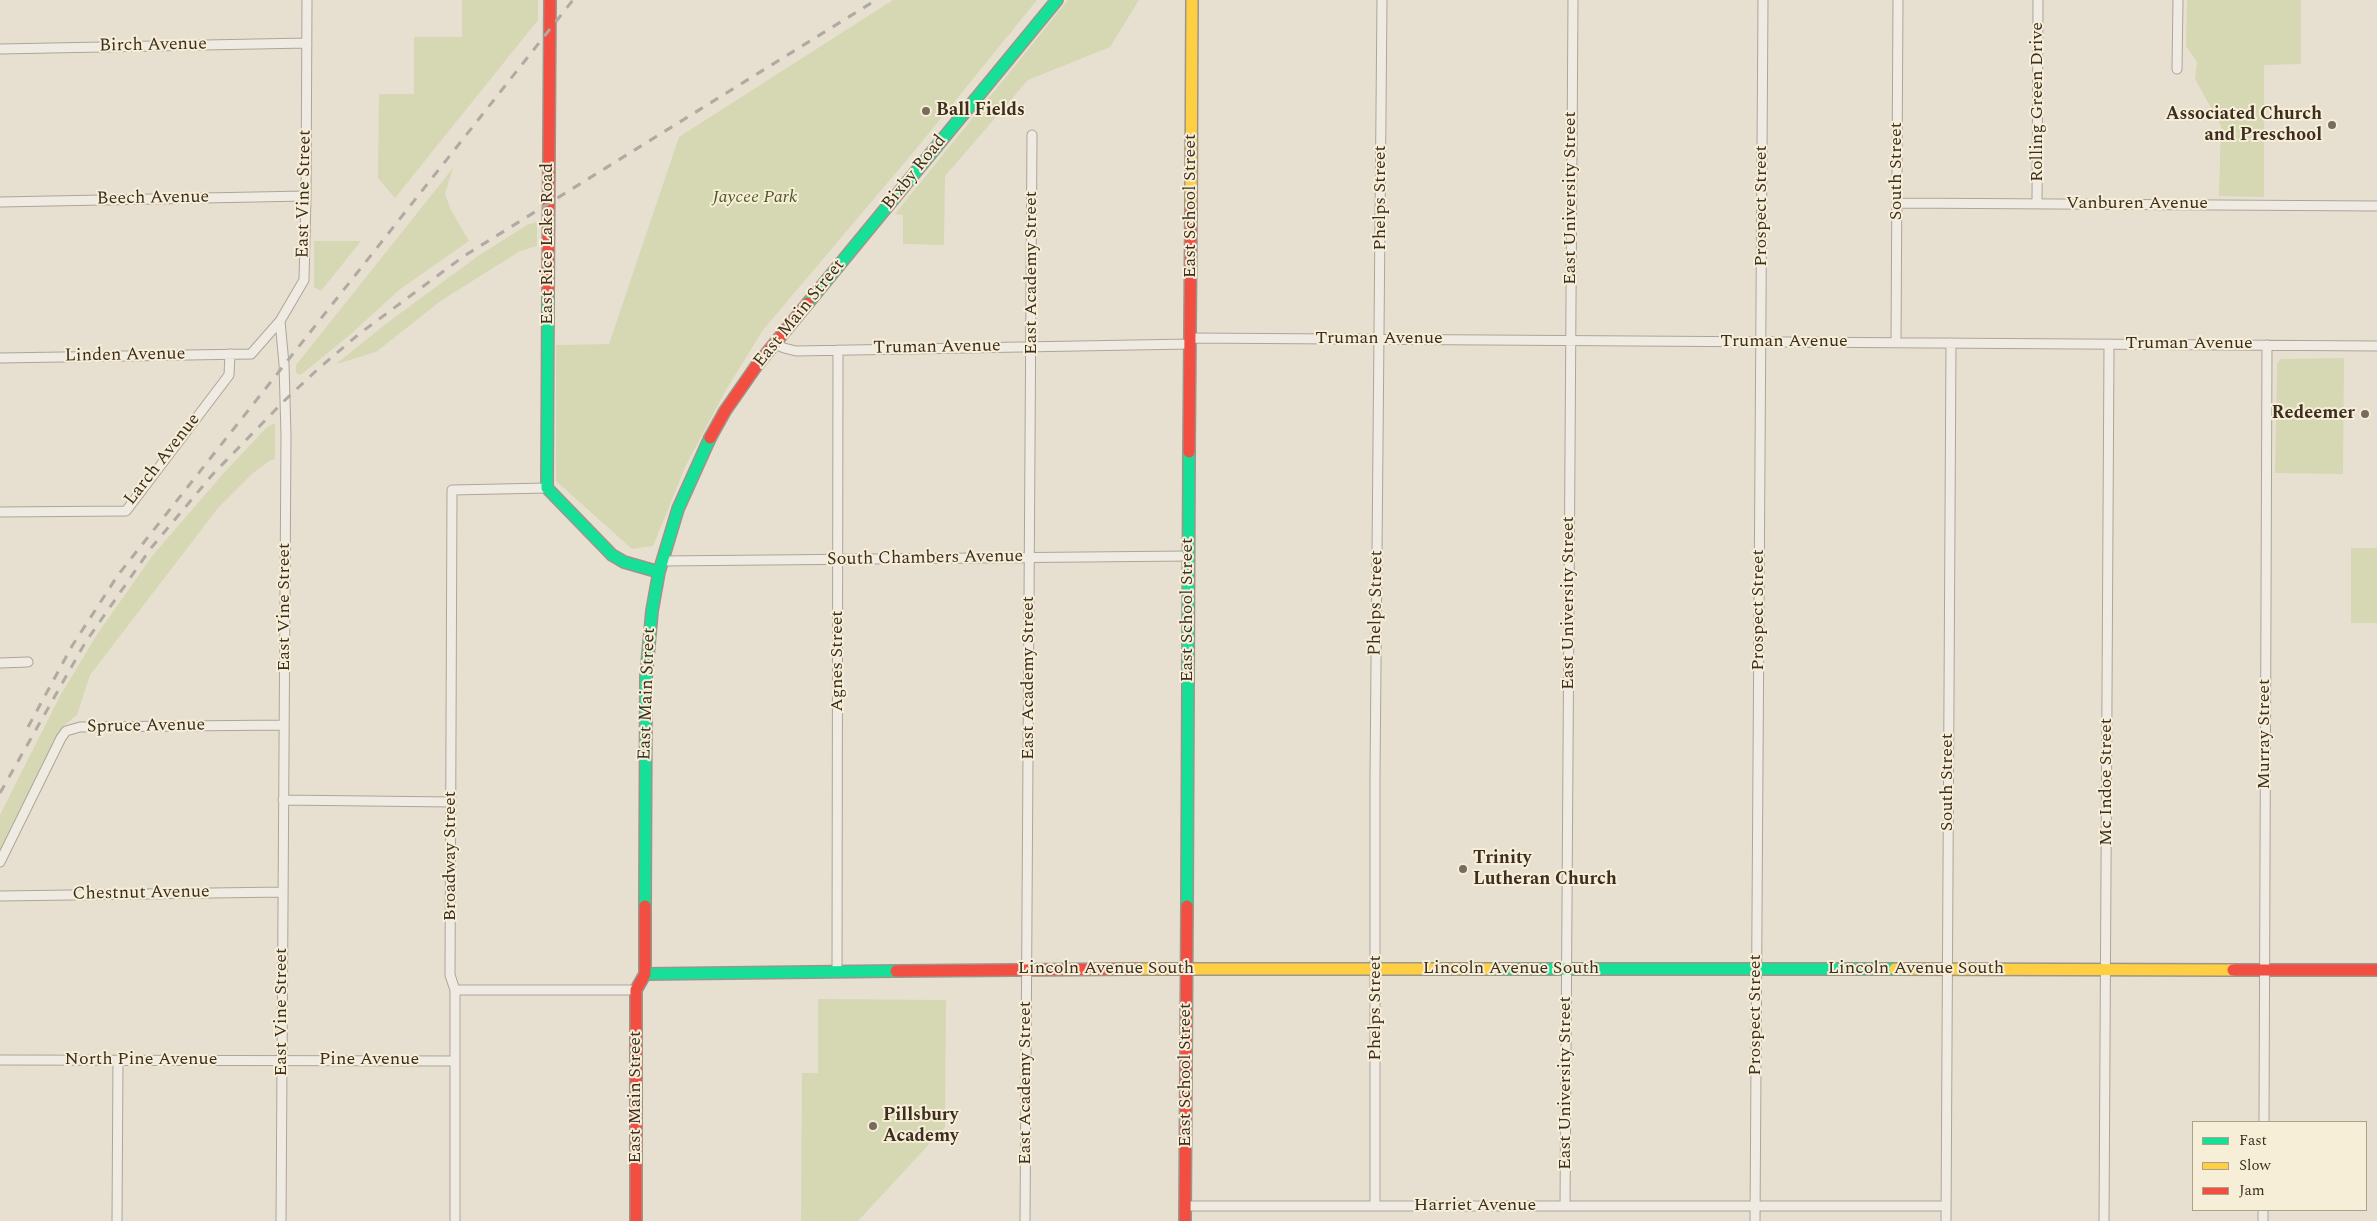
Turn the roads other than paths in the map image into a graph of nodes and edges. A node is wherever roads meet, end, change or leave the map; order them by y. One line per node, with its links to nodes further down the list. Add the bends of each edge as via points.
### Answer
1 (307, 0): 11 (street, East Vine Street)
2 (550, 0): 36 (street, East Rice Lake Road)
3 (1056, 0): 20 (street, Bixby Road)
4 (1192, 0): 24 (street, East School Street)
5 (1382, 0): 22 (street, Phelps Street)
6 (1573, 0): 23 (street, East University Street)
7 (1763, 0): 25 (street, Prospect Street)
8 (1898, 0): 17 (street, South Street)
9 (2038, 0): 18 (street, Rolling Green Drive)
10 (2178, 0): 13 (street)
11 (307, 43): 12 (street, Birch Avenue); 15 (street, East Vine Street)
12 (0, 49)
13 (2177, 69)
14 (1032, 135): 31 (street, East Academy Street)
15 (306, 196): 16 (street, Beech Avenue); 21 (street, East Vine Street, via 304,280)
16 (0, 202)
17 (1897, 203): 18 (street, Vanburen Avenue); 26 (street, South Street)
18 (2037, 204): 19 (street, Vanburen Avenue)
19 (2377, 206)
20 (869, 230): 28 (street, East Main Street)
21 (280, 321): 34 (street, Linden Avenue, via 251,354); 44 (street, East Vine Street, via 286,435)
22 (1380, 339): 23 (street, Truman Avenue); 24 (street, Truman Avenue); 51 (street, Phelps Street)
23 (1570, 340): 25 (street, Truman Avenue); 52 (street, East University Street)
24 (1190, 341): 31 (street, Truman Avenue); 38 (street, East School Street)
25 (1761, 342): 26 (street, Truman Avenue); 53 (street, Prospect Street)
26 (1896, 342): 27 (street, Truman Avenue)
27 (1951, 343): 29 (street, Truman Avenue); 54 (street, South Street)
28 (775, 344): 33 (street, Truman Avenue, via 796,351); 41 (street, East Main Street, via 730,404 708,443 678,509)
29 (2109, 344): 30 (street, Truman Avenue); 56 (street, Mc Indoe Street)
30 (2267, 345): 32 (street, Truman Avenue); 57 (street, Murray Street)
31 (1032, 346): 33 (street, Truman Avenue); 39 (street, East Academy Street)
32 (2377, 346)
33 (838, 350): 40 (street, Agnes Street)
34 (230, 354): 35 (street, Linden Avenue); 37 (street, Larch Avenue, via 229,375 126,510)
35 (0, 358)
36 (548, 488): 41 (street, South Chambers Avenue, via 612,555 624,562); 46 (street, Broadway Street, via 452,490)
37 (0, 512)
38 (1189, 556): 39 (street, South Chambers Avenue); 50 (street, East School Street)
39 (1030, 558): 40 (street, South Chambers Avenue); 55 (street, East Academy Street)
40 (838, 560): 41 (street, South Chambers Avenue); 59 (street, Agnes Street)
41 (661, 566): 60 (street, East Main Street, via 652,611 646,677)
42 (28, 662): 43 (street)
43 (0, 663)
44 (284, 725): 45 (street, East Vine Street); 47 (street, Spruce Avenue, via 80,727 66,731)
45 (284, 800): 46 (street); 48 (street, East Vine Street)
46 (451, 802): 61 (street, Broadway Street, via 450,975)
47 (0, 862)
48 (283, 892): 49 (street, Chestnut Avenue); 65 (street, East Vine Street)
49 (0, 896)
50 (1186, 968): 51 (street, Lincoln Avenue South); 55 (street, Lincoln Avenue South); 68 (street, East School Street)
51 (1377, 968): 52 (street, Lincoln Avenue South); 69 (street, Phelps Street)
52 (1566, 969): 53 (street, Lincoln Avenue South); 70 (street, East University Street)
53 (1756, 969): 54 (street, Lincoln Avenue South); 71 (street, Prospect Street)
54 (1947, 969): 56 (street, Lincoln Avenue South); 72 (street, South Street)
55 (1027, 970): 59 (street, Lincoln Avenue South); 77 (street, East Academy Street)
56 (2106, 970): 57 (street, Lincoln Avenue South); 81 (street, Mc Indoe Street)
57 (2264, 970): 58 (street, Lincoln Avenue South); 67 (street, Murray Street)
58 (2377, 970)
59 (837, 972): 60 (street, Lincoln Avenue South)
60 (645, 974): 62 (street, East Main Street)
61 (455, 990): 62 (street); 66 (street, Broadway Street)
62 (636, 990): 76 (street, East Main Street)
63 (0, 1060): 64 (street, North Pine Avenue)
64 (118, 1060): 65 (street, North Pine Avenue); 73 (street)
65 (282, 1060): 66 (street, Pine Avenue); 74 (street, East Vine Street)
66 (455, 1061): 75 (street, Broadway Street)
67 (2264, 1121)
68 (1185, 1206): 69 (street, Harriet Avenue); 78 (street, East School Street)
69 (1375, 1206): 70 (street, Harriet Avenue)
70 (1565, 1206): 71 (street, Harriet Avenue)
71 (1755, 1206): 72 (street, Harriet Avenue); 79 (street, Prospect Street)
72 (1946, 1206): 80 (street, South Street)
73 (117, 1221)
74 (281, 1221)
75 (455, 1221)
76 (636, 1221)
77 (1026, 1221)
78 (1185, 1221)
79 (1755, 1221)
80 (1946, 1221)
81 (2104, 1221)

